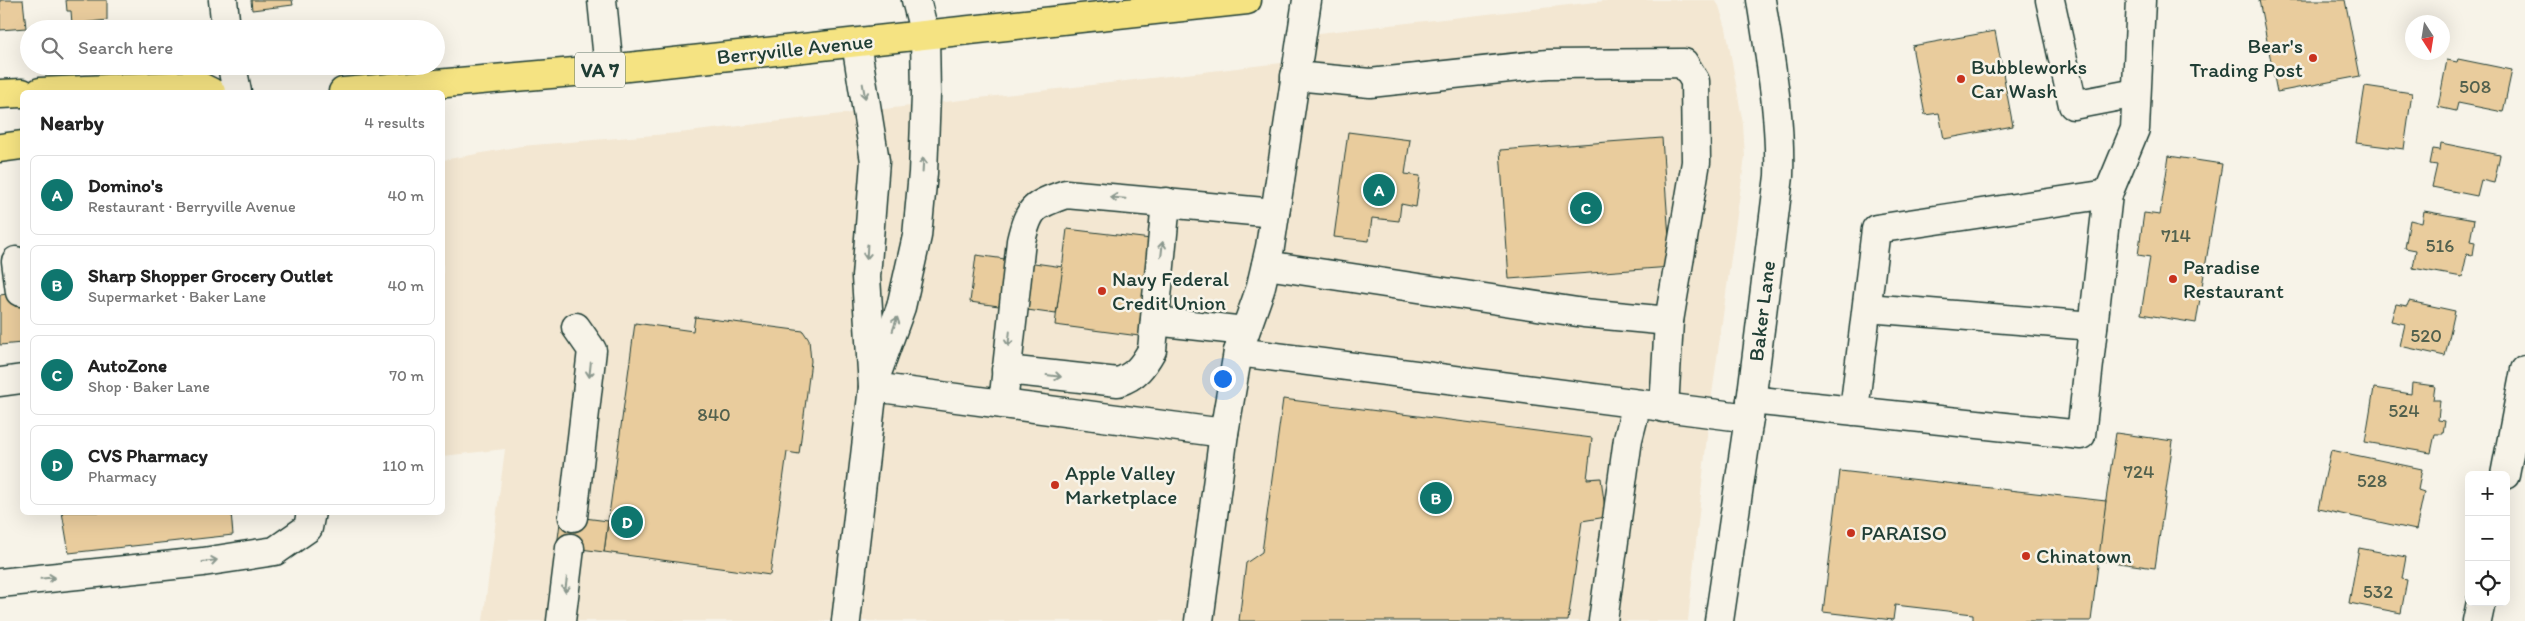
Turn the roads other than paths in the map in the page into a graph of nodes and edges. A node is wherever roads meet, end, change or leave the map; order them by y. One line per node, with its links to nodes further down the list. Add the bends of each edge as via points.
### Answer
1 (223, 0): 9 (street)
2 (602, 0): 12 (street)
3 (916, 0): 10 (street)
4 (1246, 0): 10 (main road, Berryville Avenue / VA 7)
5 (1307, 0): 14 (street)
6 (1761, 0): 44 (street, Baker Lane, via 1777,104 1779,176)
7 (2050, 0): 20 (street, via 2073,105)
8 (2141, 0): 20 (street)
9 (225, 20)
10 (925, 36): 11 (main road, Berryville Avenue / VA 7); 40 (street, one-way to 10, via 900,307 917,236 923,173)
11 (856, 43): 12 (main road, Berryville Avenue / VA 7); 40 (street, one-way to 40, via 875,160 866,278)
12 (609, 69): 18 (main road, Berryville Avenue / VA 7)
13 (234, 75): 17 (street)
14 (1295, 76): 26 (street); 32 (street, via 1370,83 1548,64 1684,63 1696,81 1696,162)
15 (85, 90): 16 (main road, via 197,85)
16 (207, 90)
17 (238, 90)
18 (366, 90)
19 (20, 93): 21 (main road)
20 (2136, 93): 24 (street, via 2135,129)
21 (0, 94)
22 (20, 145): 23 (main road)
23 (0, 148)
24 (2108, 194): 30 (street, via 1876,229); 33 (street)
25 (1166, 202): 26 (street); 31 (street, one-way to 25); 36 (street, one-way to 36, via 1066,194 1038,203 1026,220 1021,241)
26 (1275, 213): 28 (street)
27 (13, 262): 29 (street)
28 (1266, 265): 32 (street, via 1584,313); 35 (street, via 1258,298)
29 (20, 292)
30 (1867, 308): 33 (street); 45 (street)
31 (1155, 321): 35 (street); 36 (street, one-way to 31, via 1107,382 1131,378 1144,365 1152,350)
32 (1669, 321): 43 (street)
33 (2093, 326): 45 (street, via 2081,435)
34 (576, 327): 49 (street, one-way to 49, via 592,350)
35 (1241, 341): 42 (street); 46 (street)
36 (1006, 370): 41 (street)
37 (2525, 370): 47 (street)
38 (20, 379): 39 (street)
39 (0, 382)
40 (873, 387): 41 (street); 54 (street)
41 (1003, 404): 46 (street)
42 (1637, 404): 43 (street); 56 (street, via 1628,440)
43 (1664, 408): 44 (street)
44 (1750, 409): 45 (street); 57 (street, Baker Lane)
45 (1854, 411)
46 (1224, 433): 55 (street)
47 (2506, 471)
48 (310, 515): 51 (street, one-way to 48, via 203,562 275,551 308,528)
49 (574, 517)
50 (570, 548): 53 (street, one-way to 53)
51 (0, 583)
52 (2480, 606): 58 (street)
53 (562, 621)
54 (846, 621)
55 (1199, 621)
56 (1603, 621)
57 (1719, 621)
58 (2478, 621)

